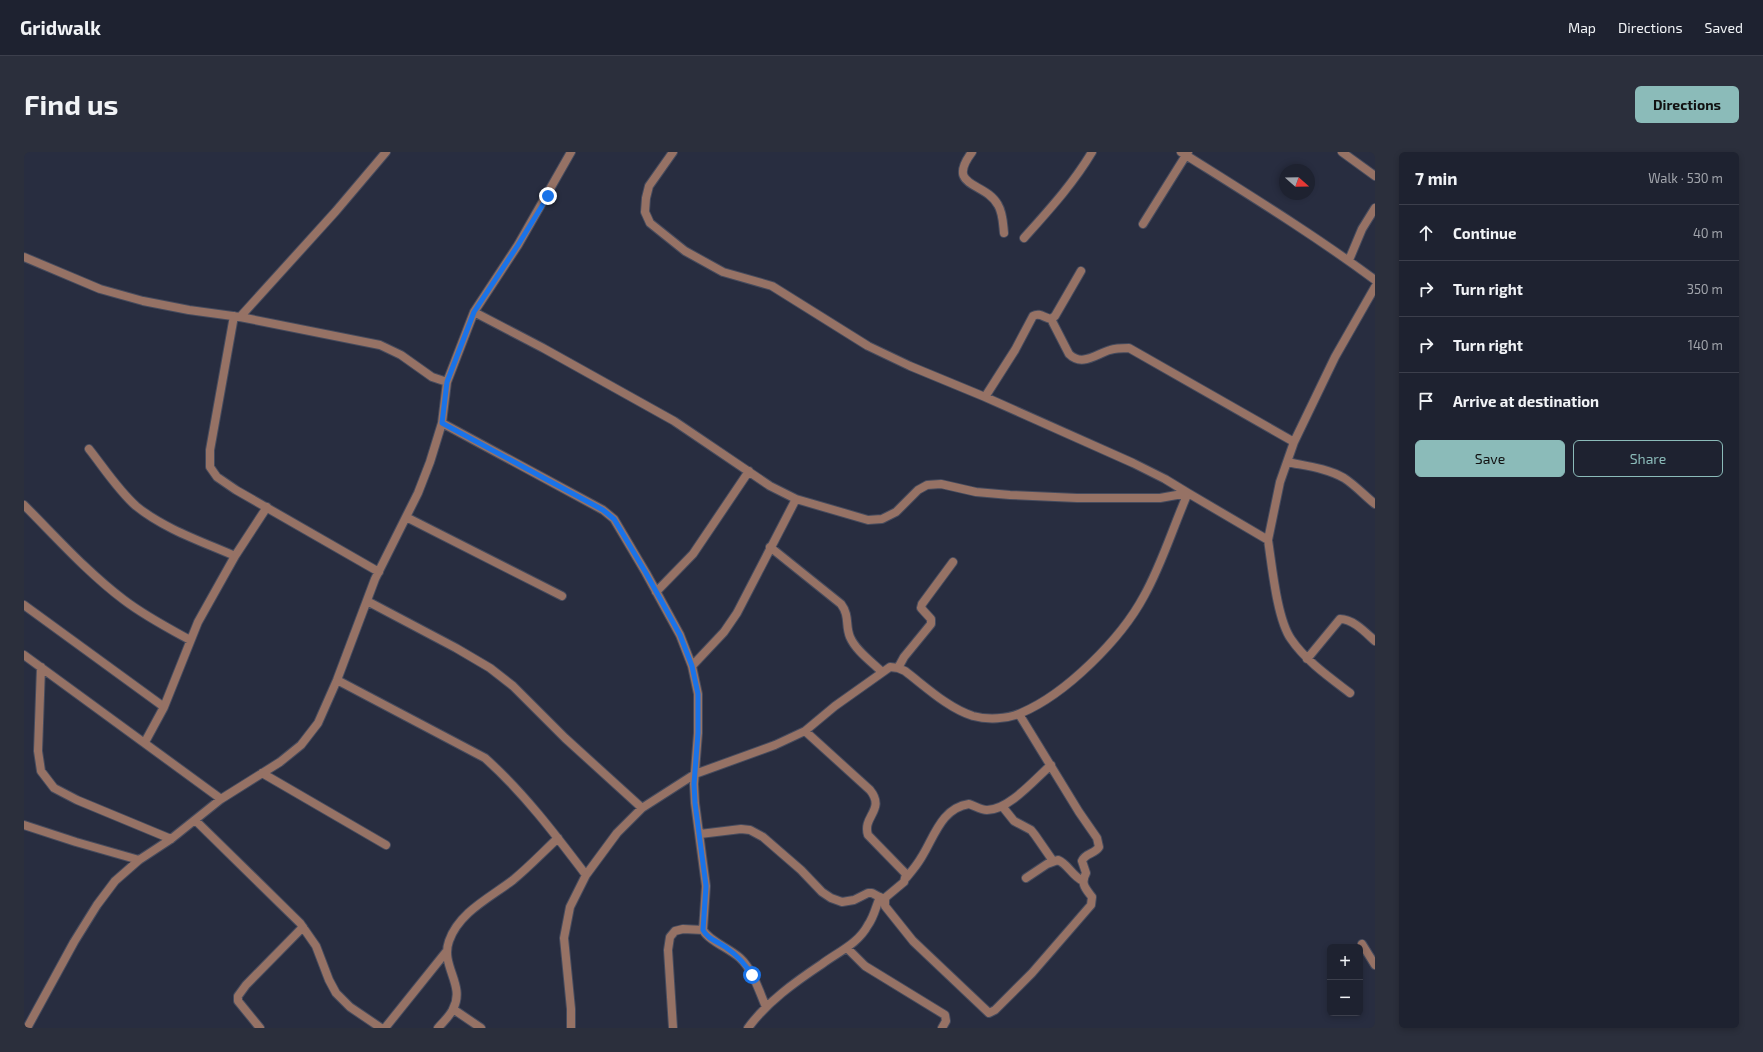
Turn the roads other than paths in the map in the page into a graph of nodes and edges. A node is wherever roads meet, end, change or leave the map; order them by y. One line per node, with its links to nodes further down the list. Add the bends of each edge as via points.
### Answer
1 (386, 152): 19 (street, via 336,211)
2 (571, 152): 18 (street, via 518,245)
3 (673, 152): 22 (street, via 649,186 646,198 645,212 650,223 663,235 685,251 723,272 772,286 868,346)
4 (972, 152): 11 (street, via 964,162 963,176 998,204)
5 (1092, 152): 12 (street, via 1060,198)
6 (1342, 152): 8 (street)
7 (1185, 153): 10 (street); 14 (street)
8 (1375, 176)
9 (1375, 208): 14 (street, via 1362,229)
10 (1143, 224)
11 (1004, 233)
12 (1024, 238)
13 (24, 257): 19 (street, via 100,289 143,301)
14 (1349, 260): 16 (street)
15 (1081, 271): 20 (street, via 1058,312)
16 (1375, 280)
17 (1375, 287): 24 (street, via 1335,357)
18 (474, 312): 21 (street); 27 (street, via 674,421)
19 (237, 316): 21 (street, via 380,345 401,355 432,377); 32 (street, via 210,450 210,467 217,477)
20 (1051, 319): 22 (street, via 1040,314 1033,316); 24 (street, via 1073,359 1086,360 1118,347 1128,348)
21 (447, 382): 23 (street)
22 (985, 397): 28 (street, via 1165,479)
23 (442, 423): 33 (street, via 430,462); 39 (street, via 603,510 614,519)
24 (1294, 442): 26 (street)
25 (89, 449): 36 (street, via 119,488 154,519)
26 (1287, 462): 30 (street, via 1334,472); 34 (street)
27 (749, 472): 29 (street); 39 (street, via 694,554)
28 (1188, 493): 29 (street, via 1160,498 1077,498 1010,495 976,492 941,484 927,485 918,490 896,512 882,519 868,520); 34 (street); 54 (street, via 1144,596 1125,627 1105,650 1065,685 1039,704)
29 (796, 499): 35 (street)
30 (1375, 504)
31 (24, 505): 43 (street, via 124,600)
32 (266, 507): 36 (street); 38 (street)
33 (406, 517): 38 (street); 40 (street)
34 (1268, 540): 46 (street, via 1281,618 1290,638)
35 (770, 547): 47 (street, via 737,613 724,632); 50 (street, via 841,604 846,611 850,637)
36 (235, 556): 43 (street)
37 (954, 562): 49 (street, via 922,604 921,608 931,620 931,624)
38 (379, 572): 41 (street)
39 (656, 592): 47 (street, via 680,635)
40 (562, 596)
41 (367, 601): 51 (street); 62 (street, via 490,668 513,686 565,738)
42 (24, 605): 53 (street)
43 (190, 640): 53 (street)
44 (1375, 640): 46 (street, via 1350,621 1340,618)
45 (24, 655): 48 (street)
46 (1307, 659): 52 (street)
47 (692, 666): 59 (street, via 698,694)
48 (41, 667): 56 (street); 67 (street, via 38,751 41,771 54,788)
49 (898, 668): 50 (street, via 890,667); 54 (street, via 951,705 973,716 993,719)
50 (882, 672): 55 (street)
51 (337, 680): 58 (street, via 318,723 301,745); 66 (street, via 485,758 503,774)
52 (1350, 693)
53 (164, 707): 56 (street)
54 (1019, 714): 57 (street)
55 (805, 731): 59 (street, via 775,745); 72 (street, via 876,797 876,806 868,824 868,835 904,871)
56 (145, 742): 60 (street)
57 (1051, 765): 61 (street); 74 (street, via 1099,842 1097,850 1083,858 1082,865 1086,873)
58 (262, 773): 60 (street); 68 (street)
59 (695, 774): 62 (street); 65 (street, via 695,803)
60 (221, 799): 63 (street)
61 (1002, 806): 70 (street, via 1014,821 1031,830); 72 (street, via 988,810 969,804 951,812 941,822 922,857)
62 (642, 808): 71 (street, via 617,833)
63 (195, 820): 67 (street); 76 (street, via 282,903)
64 (24, 825): 69 (street)
65 (700, 834): 75 (street, via 750,830 763,837 831,898 842,902 854,900 868,893); 77 (street, via 706,886)
66 (558, 838): 71 (street); 80 (street, via 512,880 470,912 457,927)
67 (171, 839): 69 (street)
68 (386, 845)
69 (139, 860): 84 (street, via 115,881 97,905)
70 (1053, 861): 73 (street); 74 (street, via 1061,862)
71 (586, 874): 90 (street, via 570,907 564,938)
72 (906, 878): 75 (street)
73 (1026, 878)
74 (1082, 881): 75 (street, via 1092,897 1091,905 1032,973 989,1013 913,941 885,906)
75 (882, 898): 79 (street, via 868,926)
76 (303, 927): 85 (street, via 238,996 238,1002); 86 (street, via 316,946 336,993)
77 (703, 930): 82 (street, via 705,935 741,959 752,975); 91 (street, via 683,929 675,931 670,937 668,950)
78 (1363, 946): 81 (street)
79 (847, 948): 82 (street, via 795,983); 93 (street, via 865,966 945,1015 946,1021)
80 (446, 952): 83 (street, via 458,990); 87 (street)
81 (1375, 965)
82 (766, 1007): 92 (street)
83 (453, 1009): 88 (street); 89 (street)
84 (27, 1028)
85 (260, 1028)
86 (381, 1028)
87 (385, 1028)
88 (438, 1028)
89 (481, 1028)
90 (571, 1028)
91 (673, 1028)
92 (748, 1028)
93 (942, 1028)

